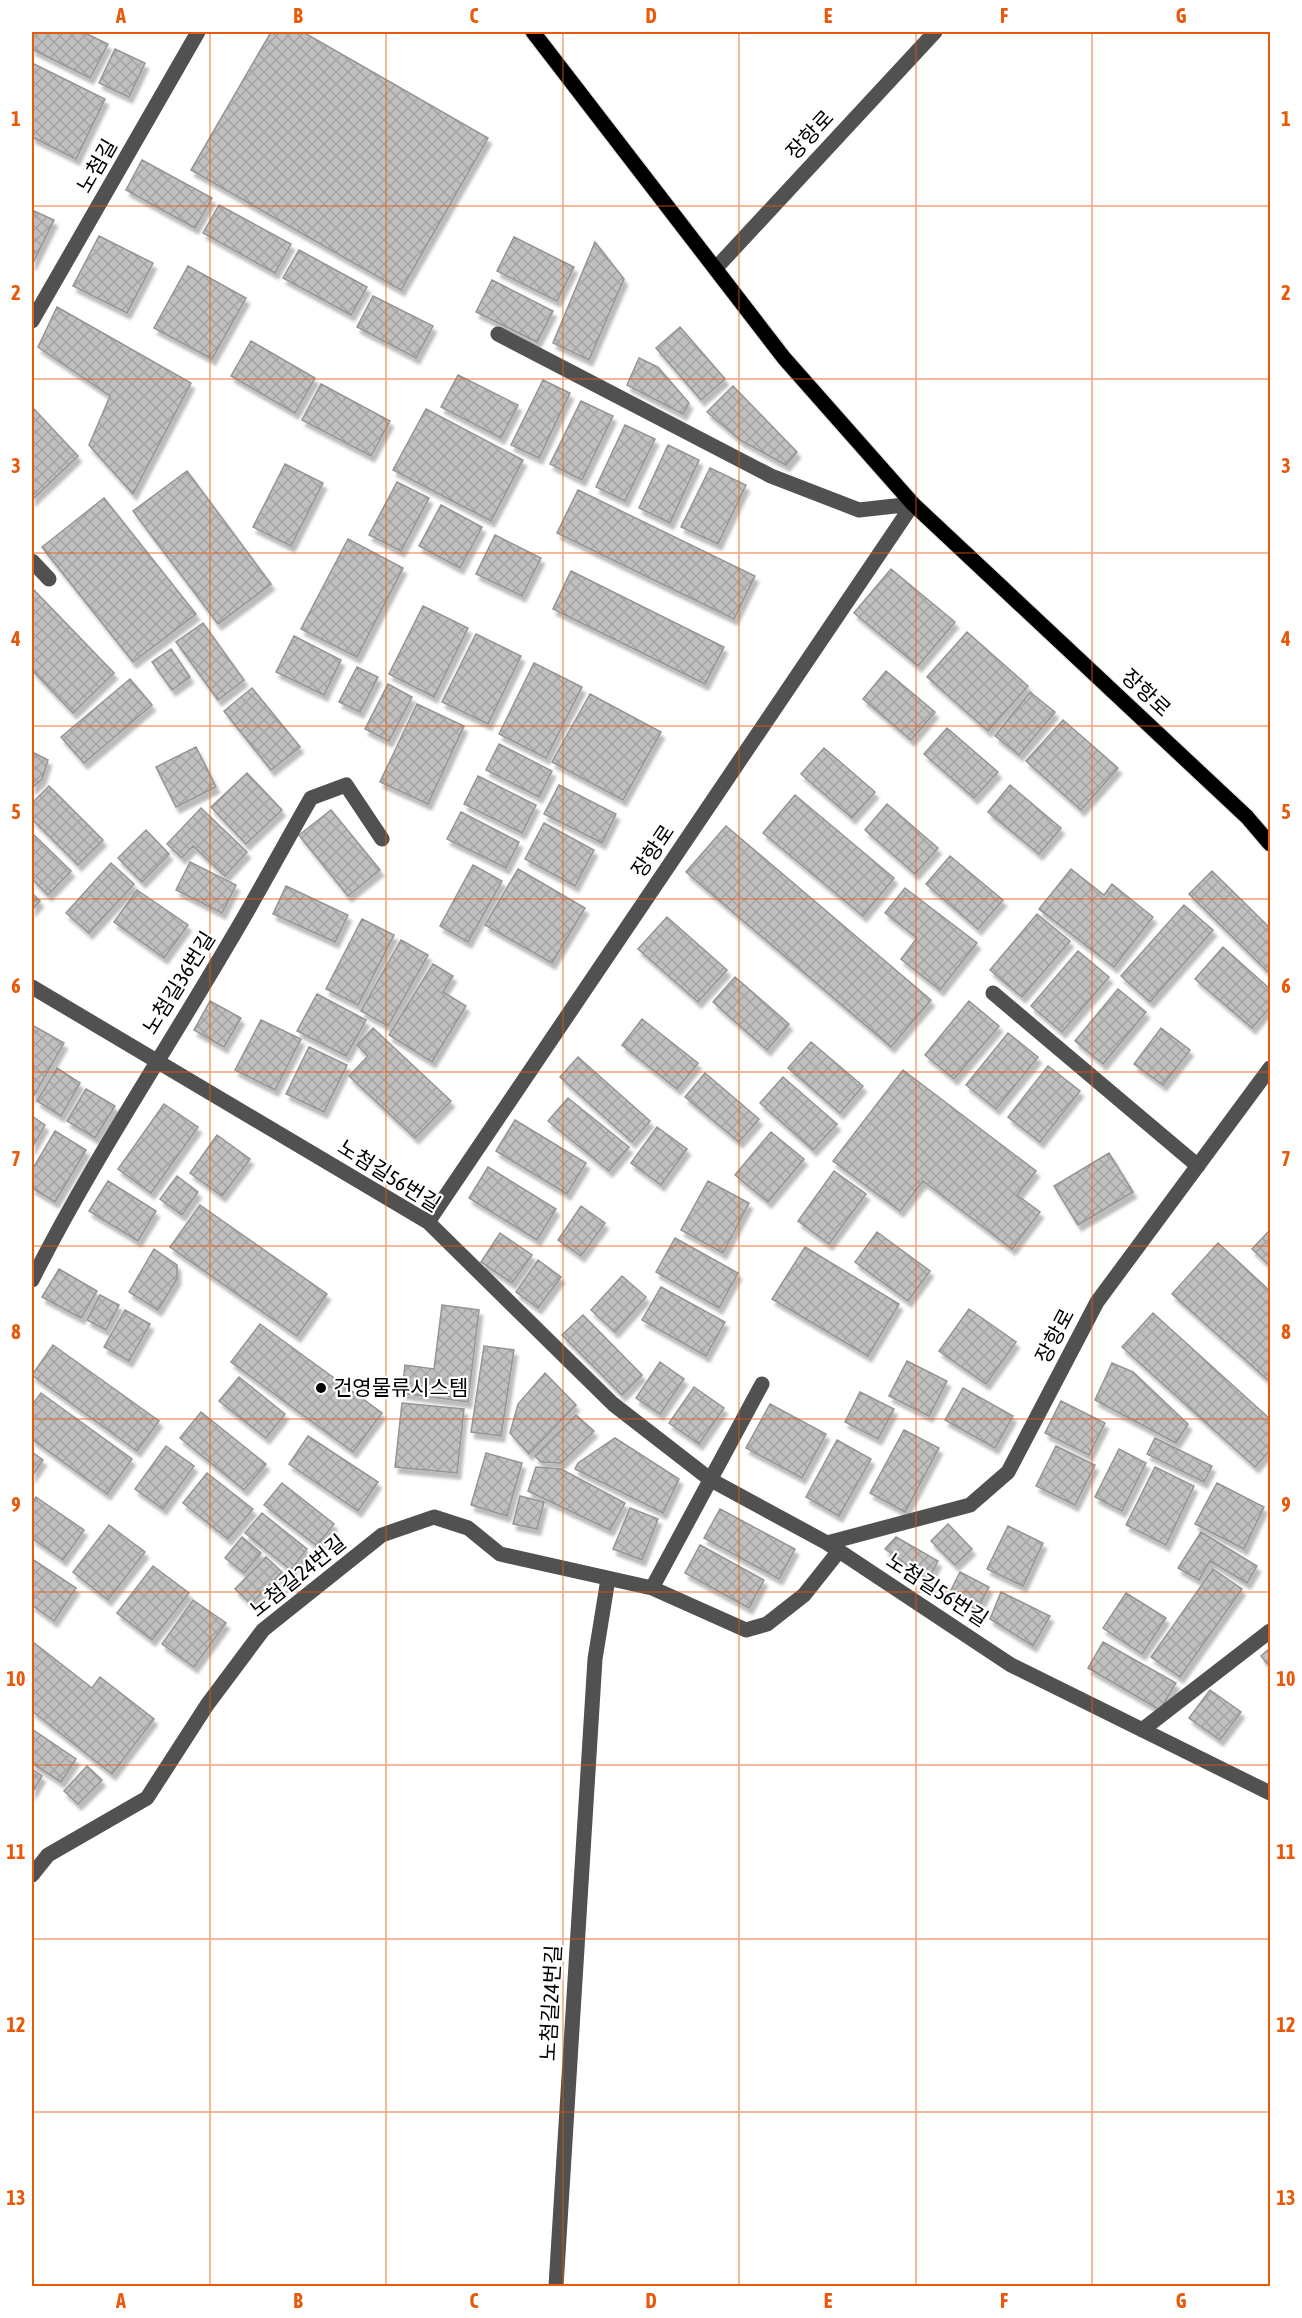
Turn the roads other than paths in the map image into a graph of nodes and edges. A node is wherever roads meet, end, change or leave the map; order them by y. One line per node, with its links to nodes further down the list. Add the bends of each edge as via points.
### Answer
1 (198, 32): 5 (street, 노첨길)
2 (533, 32): 4 (main road, 장항로)
3 (935, 32): 4 (street, 장항로)
4 (716, 268): 7 (main road, 장항로, via 784,358)
5 (32, 321)
6 (498, 334): 7 (street, via 771,477 860,510)
7 (913, 504): 11 (main road, 장항로, via 1247,816); 17 (street, 장항로)
8 (32, 561): 9 (street)
9 (49, 579)
10 (382, 839): 14 (street, 노첨길36번길, via 346,785 311,798 230,942)
11 (1270, 842)
12 (32, 987): 14 (street, 노첨길56번길)
13 (993, 993): 16 (street)
14 (156, 1060): 17 (street, 노첨길56번길); 18 (street, 노첨길36번길)
15 (1270, 1068): 16 (street, 장항로)
16 (1198, 1166): 21 (street, 장항로, via 1097,1302 1008,1472 970,1505)
17 (428, 1222): 20 (street, 노첨길56번길, via 613,1404)
18 (32, 1280)
19 (762, 1384): 20 (street)
20 (711, 1480): 21 (street, 노첨길56번길); 23 (street)
21 (833, 1547): 23 (street, 노첨길24번길, via 804,1595 767,1624 746,1630); 25 (street, 노첨길56번길, via 1011,1665)
22 (608, 1579): 23 (street, 노첨길24번길); 27 (street, 노첨길24번길, via 500,1554 468,1528 434,1517 382,1535 263,1630 207,1704 147,1798 48,1855); 28 (street, 노첨길24번길, via 594,1671)
23 (652, 1588)
24 (1270, 1631): 25 (street)
25 (1142, 1730): 26 (street, 노첨길56번길)
26 (1270, 1793)
27 (32, 1875)
28 (556, 2286)

